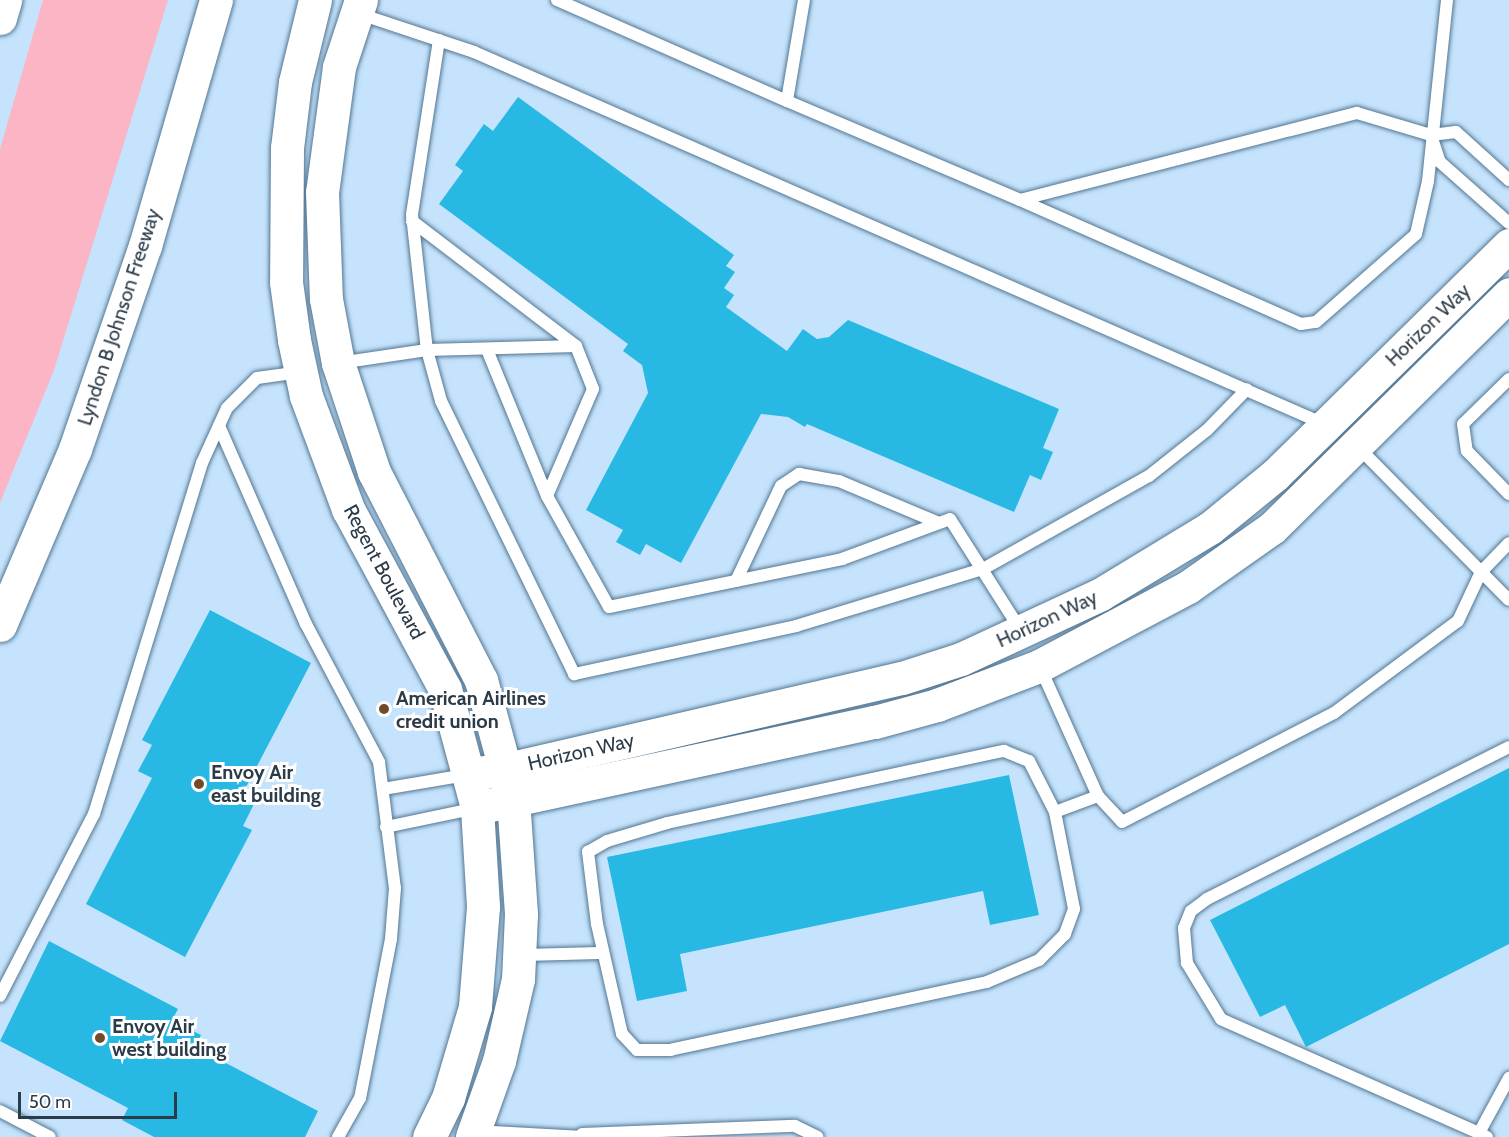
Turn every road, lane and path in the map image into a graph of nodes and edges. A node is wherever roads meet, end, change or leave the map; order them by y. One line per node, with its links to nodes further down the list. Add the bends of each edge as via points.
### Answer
1 (5, 0): 8 (main road)
2 (216, 0): 36 (main road, Lyndon B Johnson Freeway, via 145,246 91,404)
3 (315, 0): 22 (main road, Regent Boulevard, via 295,82 285,190 286,282)
4 (557, 0): 10 (lane)
5 (804, 0): 10 (lane)
6 (1447, 0): 11 (lane)
7 (359, 6): 9 (lane); 21 (main road, Regent Boulevard, via 339,67 322,192 326,298)
8 (0, 18)
9 (439, 40): 14 (lane); 24 (lane)
10 (787, 101): 13 (lane)
11 (1431, 135): 12 (lane, via 1456,132); 13 (lane, via 1357,113); 13 (lane, via 1428,181 1416,234 1316,322 1300,324); 15 (lane, via 1440,162)
12 (1509, 180)
13 (1020, 200)
14 (412, 221): 18 (lane); 19 (lane)
15 (1509, 224)
16 (1509, 245): 25 (main road, Horizon Way)
17 (1509, 294): 27 (main road, Horizon Way)
18 (576, 346): 20 (lane); 29 (lane, via 593,389)
19 (427, 350): 20 (lane); 21 (lane); 32 (lane, via 441,401 574,674 796,626)
20 (487, 351): 29 (lane)
21 (338, 363): 41 (main road, Regent Boulevard, via 374,472 481,680)
22 (301, 372): 26 (lane, via 257,378 227,408); 40 (main road, Regent Boulevard, via 319,434 348,509 433,665)
23 (1507, 386): 28 (lane, via 1463,424 1467,451)
24 (1247, 389): 25 (lane); 32 (lane, via 1207,430 1149,476)
25 (1326, 425): 37 (main road, Horizon Way, via 1210,528 1101,594)
26 (219, 426): 42 (lane, via 306,624 380,762); 49 (lane, via 195,486 94,814)
27 (1358, 446): 33 (lane); 38 (main road, Horizon Way, via 1272,528 1230,560)
28 (1509, 494)
29 (547, 496): 34 (lane, via 609,607)
30 (939, 523): 32 (lane, via 950,519); 34 (lane, via 842,559); 34 (lane, via 839,481 799,474 781,486)
31 (1509, 543): 33 (lane)
32 (984, 569): 37 (lane)
33 (1481, 572): 35 (lane); 43 (lane, via 1458,621 1334,713 1122,822)
34 (736, 581)
35 (1509, 600)
36 (0, 625)
37 (1021, 632): 38 (main road); 41 (main road, Horizon Way, via 961,659 902,678)
38 (1040, 666): 41 (main road, Horizon Way, via 937,705 875,722); 43 (lane)
39 (1509, 747): 53 (lane, via 1207,899 1191,911 1184,928 1187,963 1221,1019)
40 (470, 774): 41 (main road, Horizon Way); 42 (lane); 44 (main road, Regent Boulevard)
41 (510, 784): 44 (main road, Horizon Way); 48 (main road, Regent Boulevard, via 520,877)
42 (383, 789): 46 (lane)
43 (1098, 796): 45 (lane)
44 (477, 808): 46 (lane); 57 (main road, Regent Boulevard, via 483,907 475,1007 448,1098)
45 (1055, 812): 47 (lane, via 1029,761 1004,751 666,822 607,840 588,852); 47 (lane, via 1074,909 1065,934 1039,960 987,982 671,1050 637,1050 622,1035)
46 (386, 827): 56 (lane, via 395,888 392,939 360,1098)
47 (603, 953): 48 (lane)
48 (519, 955): 52 (main road, Regent Boulevard, via 499,1061)
49 (0, 996)
50 (1509, 1078): 53 (lane)
51 (0, 1111): 55 (lane)
52 (473, 1134): 54 (lane)
53 (1483, 1135)
54 (577, 1136): 58 (lane, via 795,1126)
55 (50, 1137)
56 (338, 1137)
57 (429, 1137)
58 (818, 1137)

